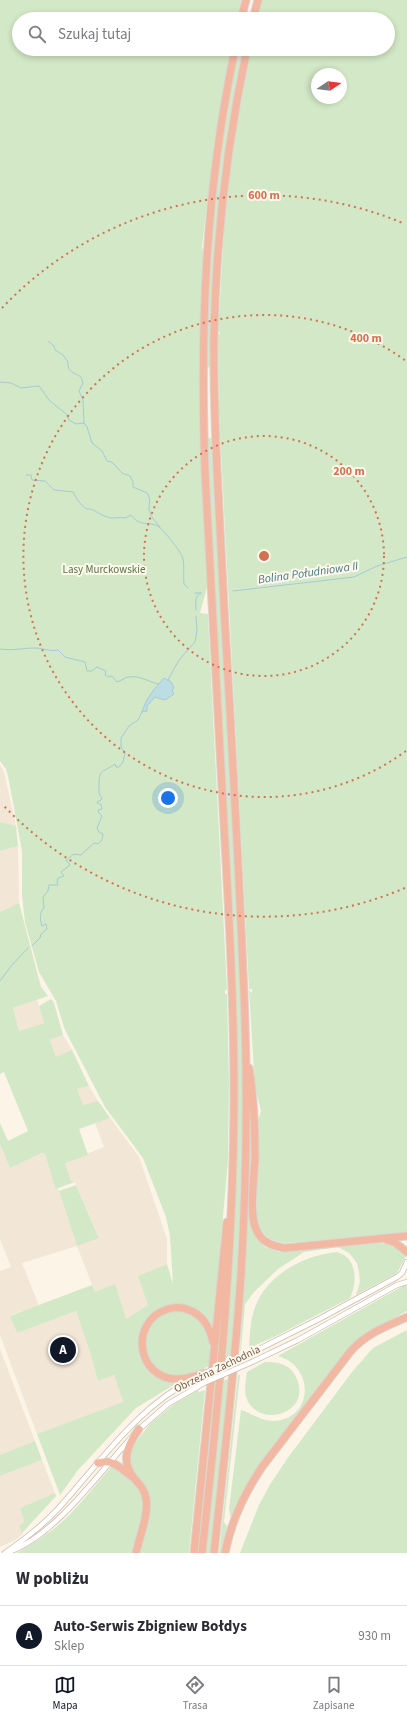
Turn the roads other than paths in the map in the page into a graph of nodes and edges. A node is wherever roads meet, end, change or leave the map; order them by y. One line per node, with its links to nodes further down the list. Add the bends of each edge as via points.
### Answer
1 (246, 0): 3 (highway)
2 (258, 0): 4 (highway)
3 (243, 12)
4 (255, 12)
5 (234, 56): 8 (highway, via 208,222 202,362 205,472 230,937)
6 (246, 56): 7 (highway, via 232,129 220,226 214,363)
7 (245, 1042): 10 (highway, via 252,1086 254,1222 258,1234 271,1245 285,1248); 26 (highway, via 241,1274)
8 (234, 1153): 16 (highway); 25 (highway, via 224,1342)
9 (407, 1236): 10 (highway)
10 (370, 1239): 11 (highway, via 394,1242)
11 (407, 1252)
12 (407, 1262): 13 (street)
13 (404, 1270): 14 (street); 17 (street, Obrzeżna Zachodnia, bridge, via 397,1277 355,1300 253,1352)
14 (407, 1281): 18 (street, Obrzeżna Zachodnia, bridge, via 298,1340 175,1398)
15 (407, 1317): 27 (highway, via 359,1342 346,1358 250,1486 232,1525)
16 (214, 1356): 17 (highway, via 214,1345 209,1329 200,1316 187,1309 163,1310 152,1318 145,1328 142,1348 148,1364 155,1371 163,1376 179,1379); 24 (highway)
17 (205, 1373): 20 (street, Obrzeżna Zachodnia, via 174,1389 152,1406)
18 (139, 1428): 19 (street, Obrzeżna Zachodnia); 21 (highway, via 130,1442 126,1458 129,1470)
19 (109, 1462): 20 (highway); 21 (highway); 22 (street, Obrzeżna Zachodnia, via 63,1514 38,1537)
20 (98, 1463): 22 (street, Obrzeżna Zachodnia, via 40,1527)
21 (136, 1480): 23 (highway, via 142,1487 147,1501)
22 (5, 1553)
23 (136, 1553)
24 (194, 1553)
25 (202, 1553)
26 (214, 1553)
27 (225, 1553)

